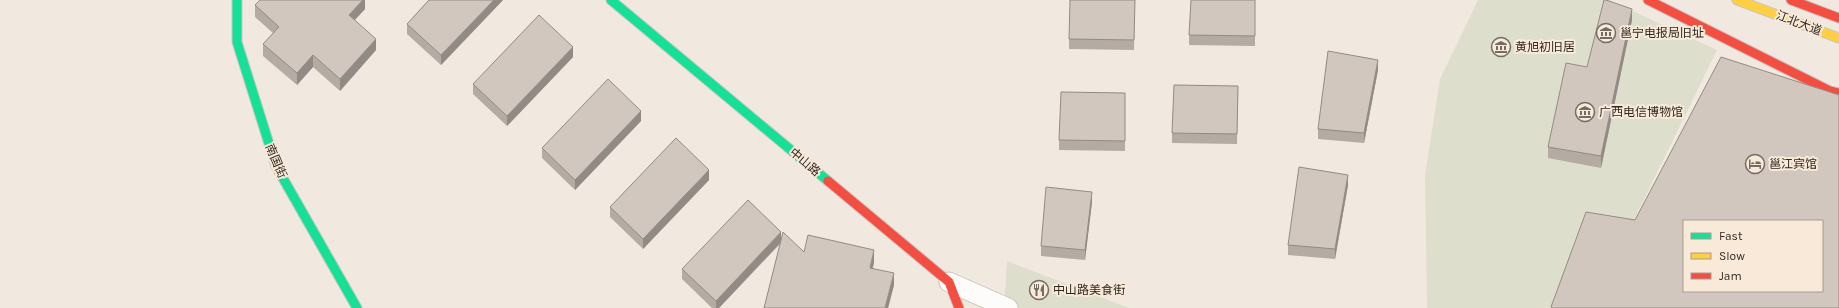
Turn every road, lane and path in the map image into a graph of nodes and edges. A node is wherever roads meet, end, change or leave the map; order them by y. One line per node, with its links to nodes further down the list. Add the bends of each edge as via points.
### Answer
1 (237, 0): 10 (main road, 南国街, via 237,42 276,166)
2 (611, 0): 9 (main road, 中山路)
3 (1648, 0): 8 (main road, via 1830,91)
4 (1737, 0): 7 (main road, 江北大道)
5 (1791, 0): 6 (main road, 江北大道)
6 (1839, 18)
7 (1839, 38)
8 (1839, 93)
9 (949, 282): 11 (main road); 12 (main road); 13 (street, 中山路)
10 (357, 308)
11 (952, 308)
12 (959, 308)
13 (1008, 308)

